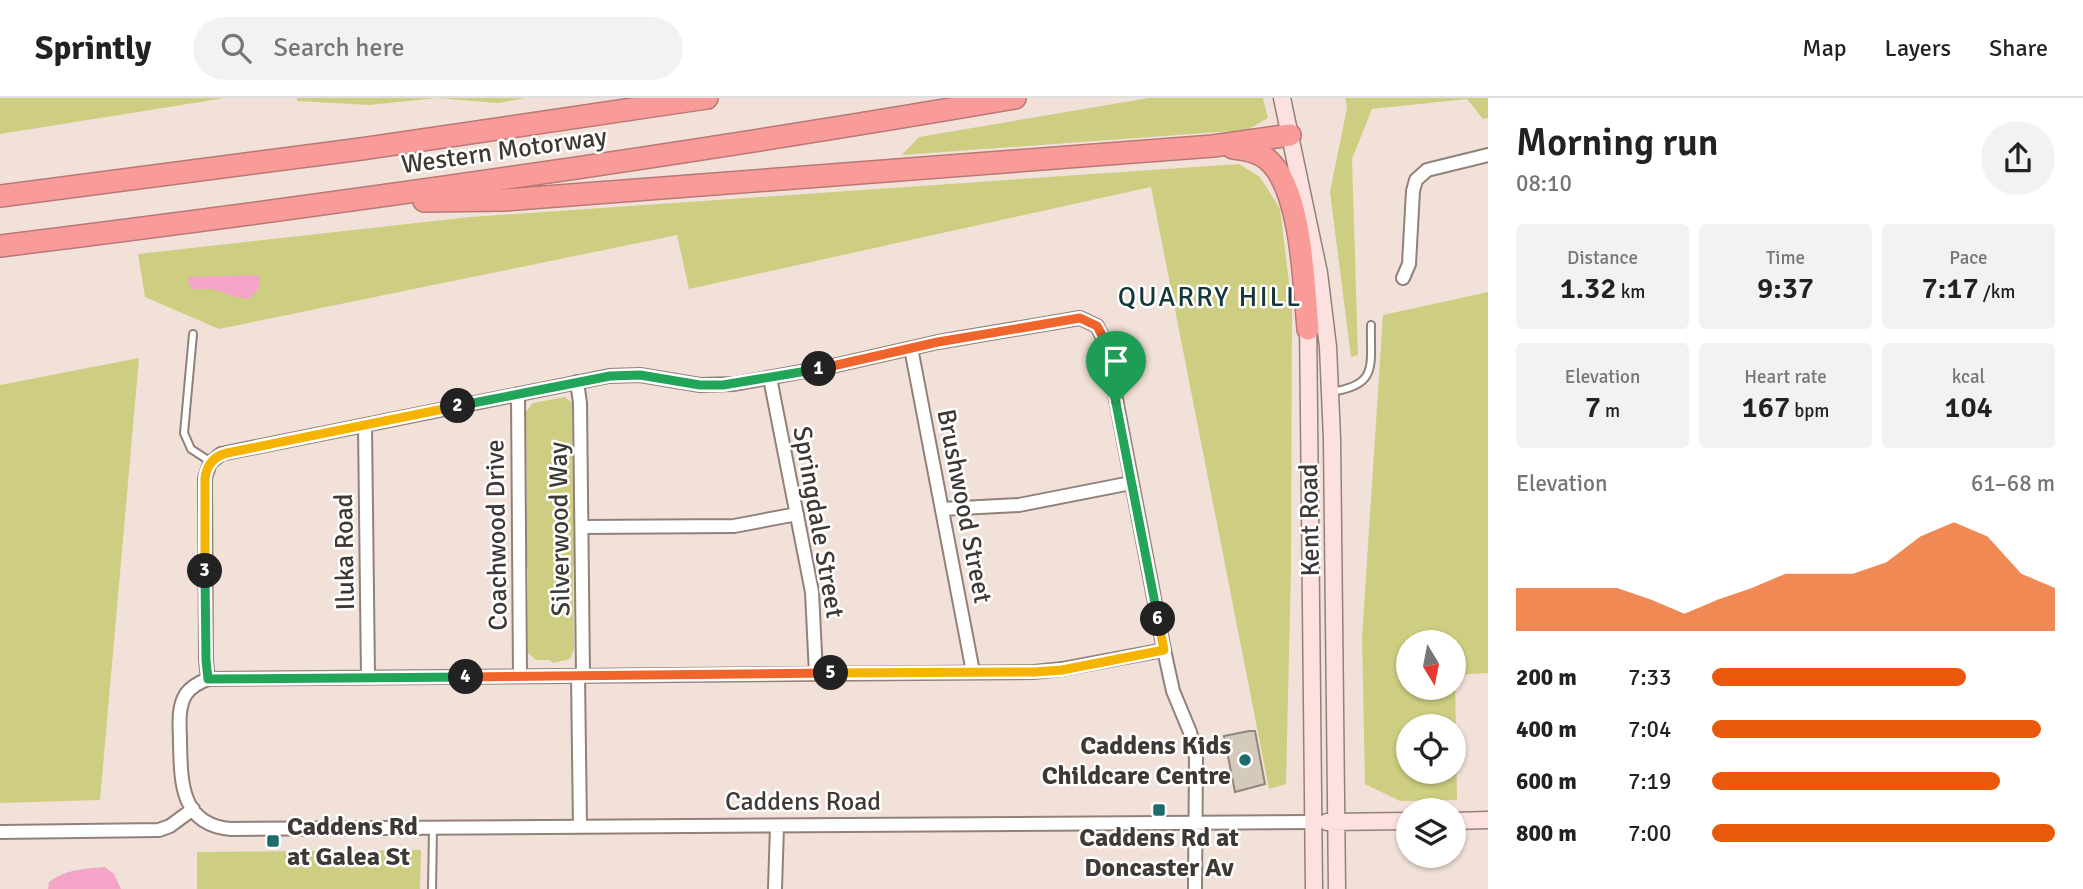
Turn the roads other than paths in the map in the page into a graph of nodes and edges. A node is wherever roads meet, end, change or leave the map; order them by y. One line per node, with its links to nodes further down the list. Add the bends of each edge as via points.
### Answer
1 (622, 98): 5 (highway)
2 (707, 98): 5 (highway, Western Motorway)
3 (1015, 98): 10 (highway, Western Motorway, via 695,151)
4 (1282, 98): 6 (main road, Kent Road)
5 (513, 128): 9 (highway, Western Motorway)
6 (1290, 135): 7 (highway); 11 (main road, Kent Road)
7 (1213, 146): 10 (highway, via 505,200); 15 (highway, via 1257,154 1268,160 1281,178 1295,215)
8 (1488, 155): 13 (street, via 1427,170 1416,180)
9 (0, 196)
10 (334, 203): 12 (highway, Western Motorway)
11 (1308, 219): 15 (main road, Kent Road); 20 (main road, Kent Road, via 1325,309)
12 (0, 246)
13 (1404, 278)
14 (1371, 325): 20 (lane, via 1370,368 1365,380 1348,390)
15 (1308, 329): 40 (main road, Kent Road)
16 (193, 334): 23 (lane, via 184,433 191,449)
17 (911, 348): 18 (street); 24 (street, via 1069,319 1092,323 1104,340); 25 (street, Brushwood Street)
18 (770, 379): 19 (street, via 710,385 624,375); 26 (street, Springdale Street)
19 (577, 382): 21 (street); 27 (street, Silverwood Way)
20 (1331, 392): 37 (main road, Kent Road)
21 (518, 394): 22 (street); 31 (street, Coachwood Drive)
22 (365, 426): 23 (street, via 227,453); 33 (street, Iluka Road)
23 (212, 462): 34 (street, via 205,484)
24 (1131, 483): 25 (street, via 1019,505); 28 (street)
25 (942, 509): 29 (street, Brushwood Street)
26 (797, 514): 27 (street, via 734,526); 30 (street, Springdale Street, via 814,604)
27 (582, 527): 32 (street, Silverwood Way)
28 (1164, 650): 29 (street, via 1052,671); 41 (street, via 1173,691 1193,740)
29 (973, 672): 30 (street)
30 (816, 674): 32 (street)
31 (520, 676): 32 (street); 33 (street)
32 (581, 676): 43 (street, Silverwood Way)
33 (368, 677): 34 (street)
34 (208, 679): 35 (street, via 189,691 180,711 181,784)
35 (197, 813): 44 (street, Caddens Road, via 215,826 231,829); 45 (street, via 159,830)
36 (1488, 820): 39 (main road)
37 (1337, 821): 38 (main road, Caddens Road); 40 (main road, Caddens Road); 50 (main road, Kent Road)
38 (1396, 821)
39 (1466, 821)
40 (1314, 822): 41 (street, Caddens Road); 49 (main road, Kent Road)
41 (1197, 823): 42 (street, Caddens Road); 48 (street)
42 (777, 826): 43 (street, Caddens Road); 47 (street)
43 (580, 827): 44 (street, Caddens Road)
44 (433, 828): 46 (lane)
45 (0, 832)
46 (432, 889)
47 (775, 889)
48 (1195, 889)
49 (1314, 889)
50 (1337, 889)

